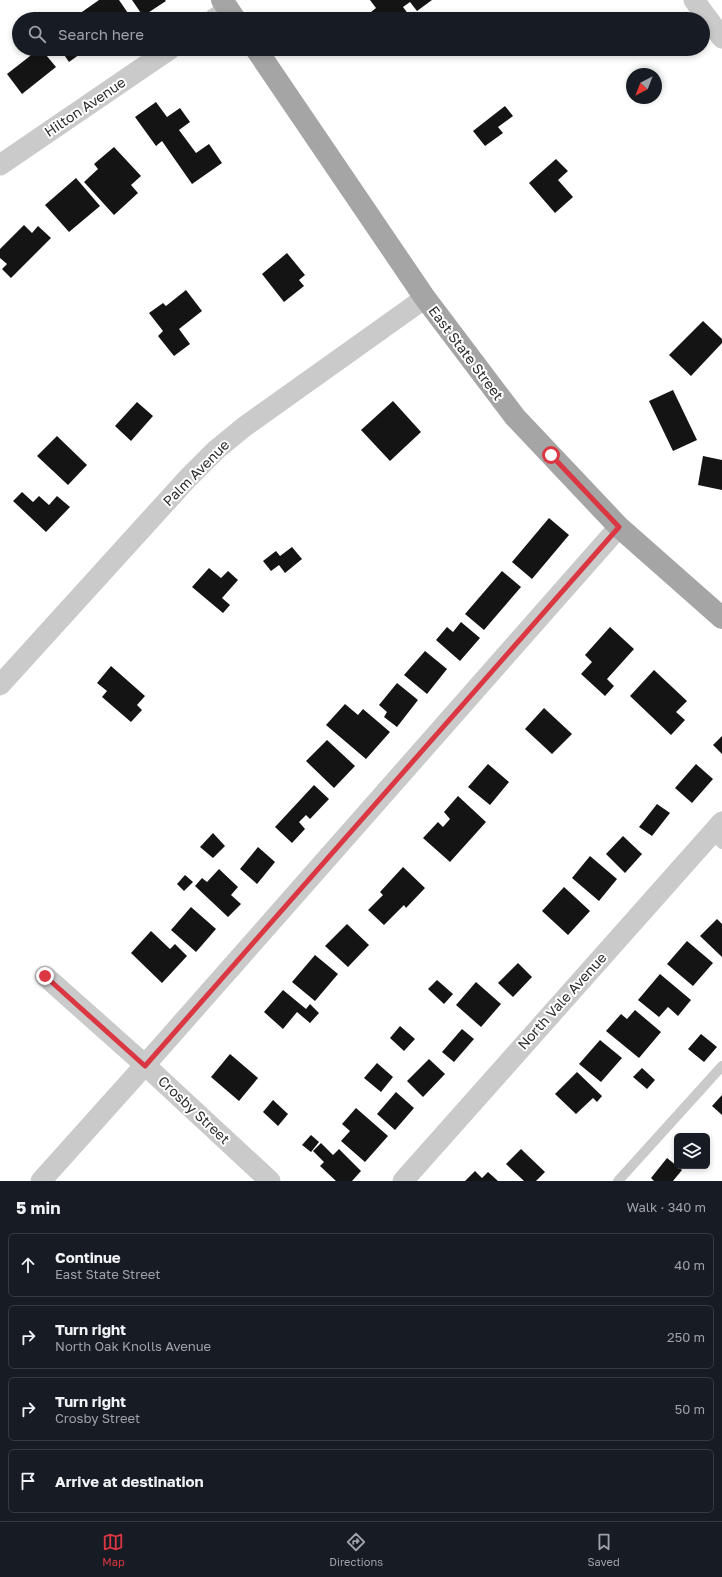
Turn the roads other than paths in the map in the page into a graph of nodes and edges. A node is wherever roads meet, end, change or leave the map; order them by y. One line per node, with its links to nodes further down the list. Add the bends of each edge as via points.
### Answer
1 (694, 0): 2 (street)
2 (703, 12)
3 (710, 22): 4 (street)
4 (722, 38)
5 (160, 56): 7 (street, Hilton Avenue)
6 (261, 56): 8 (main road, East State Street)
7 (0, 165)
8 (425, 298): 9 (main road, East State Street, via 515,417); 11 (street, Palm Avenue, via 244,427 216,450)
9 (619, 527): 10 (main road, East State Street); 14 (street)
10 (722, 618)
11 (0, 685)
12 (718, 833): 18 (street, North Vale Avenue)
13 (45, 976): 14 (street, Crosby Street)
14 (145, 1066): 16 (street); 17 (street, Crosby Street)
15 (722, 1066): 19 (lane)
16 (41, 1181)
17 (270, 1181)
18 (403, 1181)
19 (618, 1181)

